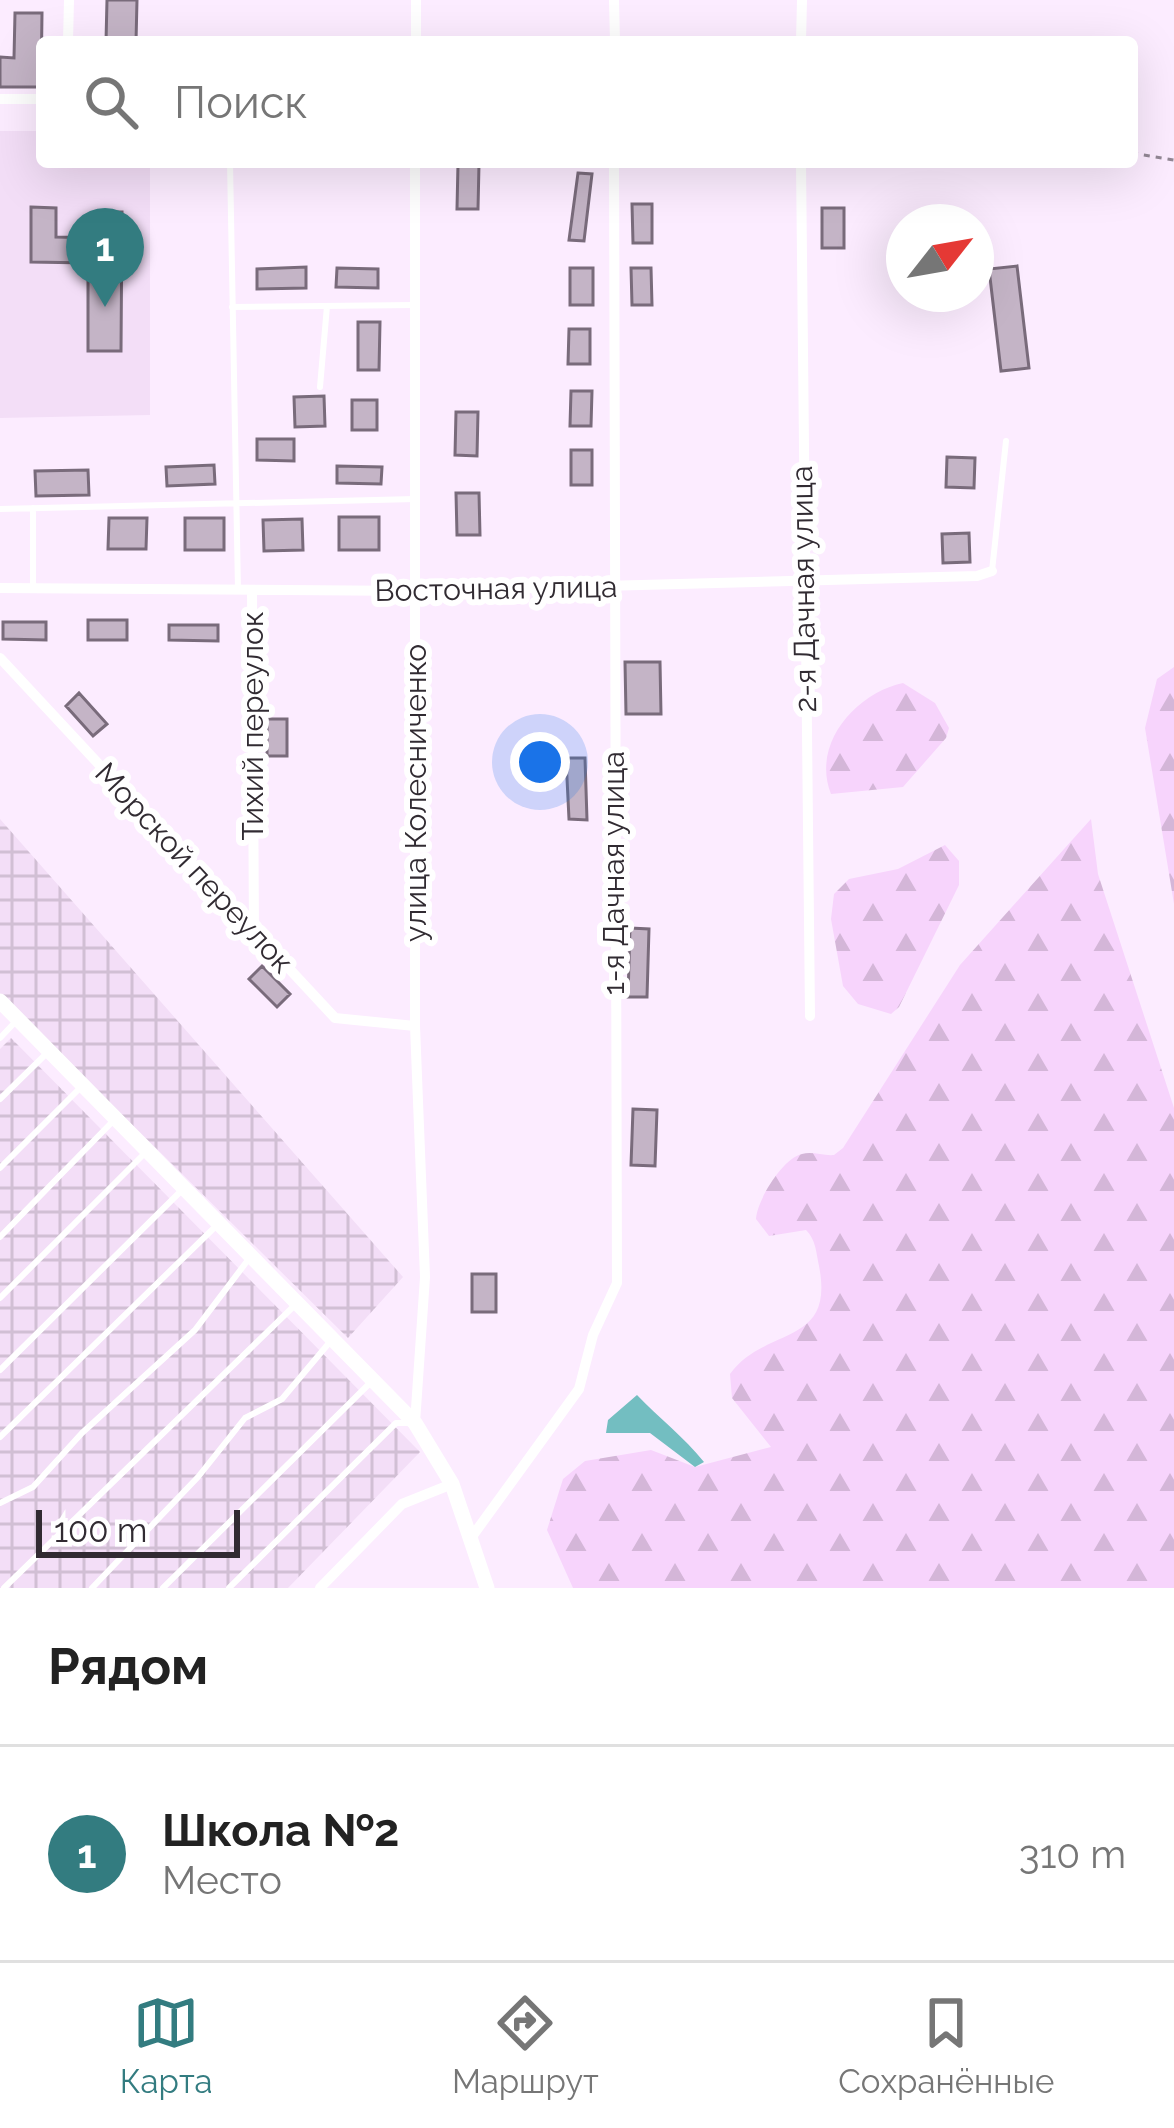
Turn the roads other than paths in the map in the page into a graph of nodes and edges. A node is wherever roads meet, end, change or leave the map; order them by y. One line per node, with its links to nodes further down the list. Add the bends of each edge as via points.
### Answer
1 (69, 0): 5 (street)
2 (416, 0): 6 (street)
3 (614, 0): 7 (street)
4 (802, 0): 8 (street)
5 (68, 36)
6 (416, 36)
7 (615, 36)
8 (801, 36)
9 (0, 99): 10 (street)
10 (36, 99)
11 (230, 168): 17 (lane)
12 (415, 168): 15 (street, улица Колесниченко)
13 (614, 168): 27 (street, 1-я Дачная улица)
14 (801, 168): 25 (street, 2-я Дачная улица)
15 (414, 305): 16 (lane); 20 (street, улица Колесниченко)
16 (327, 306): 17 (lane); 18 (lane)
17 (232, 307): 21 (lane)
18 (320, 388)
19 (1006, 440): 24 (lane)
20 (415, 499): 21 (lane); 31 (street, улица Колесниченко)
21 (236, 503): 22 (lane); 29 (lane)
22 (33, 508): 23 (lane); 26 (lane)
23 (0, 509)
24 (992, 571): 25 (street, Восточная улица)
25 (804, 585): 27 (street, Восточная улица); 35 (street, 2-я Дачная улица)
26 (33, 587): 28 (street, Восточная улица); 29 (street, Восточная улица)
27 (611, 587): 31 (street, Восточная улица); 58 (street, 1-я Дачная улица, via 617,1283 579,1389)
28 (0, 588)
29 (238, 590): 30 (street, Восточная улица)
30 (252, 590): 31 (street, Восточная улица); 33 (street, Тихий переулок)
31 (417, 591): 37 (street, улица Колесниченко)
32 (0, 658): 33 (street, Морской переулок)
33 (254, 934): 37 (street, Морской переулок, via 335,1018)
34 (0, 1000): 36 (main road)
35 (810, 1016)
36 (18, 1019): 38 (lane); 39 (main road)
37 (415, 1026): 54 (street, улица Колесниченко, via 425,1277)
38 (0, 1038)
39 (49, 1051): 40 (main road); 41 (lane)
40 (83, 1085): 42 (main road); 44 (lane)
41 (0, 1099)
42 (116, 1118): 43 (main road); 47 (lane)
43 (148, 1151): 45 (main road); 49 (lane)
44 (0, 1168)
45 (184, 1188): 46 (main road); 52 (lane)
46 (219, 1224): 48 (main road); 55 (lane)
47 (0, 1237)
48 (251, 1256): 50 (main road); 57 (lane, via 195,1330 33,1487)
49 (0, 1298)
50 (297, 1303): 51 (main road); 59 (lane)
51 (332, 1339): 53 (main road); 60 (lane, via 282,1399 244,1418)
52 (0, 1370)
53 (373, 1380): 54 (main road); 61 (lane)
54 (415, 1423): 56 (main road); 62 (lane, via 396,1423)
55 (0, 1437)
56 (452, 1484): 58 (main road); 63 (street, via 402,1504)
57 (0, 1503)
58 (469, 1540): 64 (main road)
59 (4, 1588)
60 (92, 1588)
61 (163, 1588)
62 (229, 1588)
63 (320, 1588)
64 (487, 1588)

